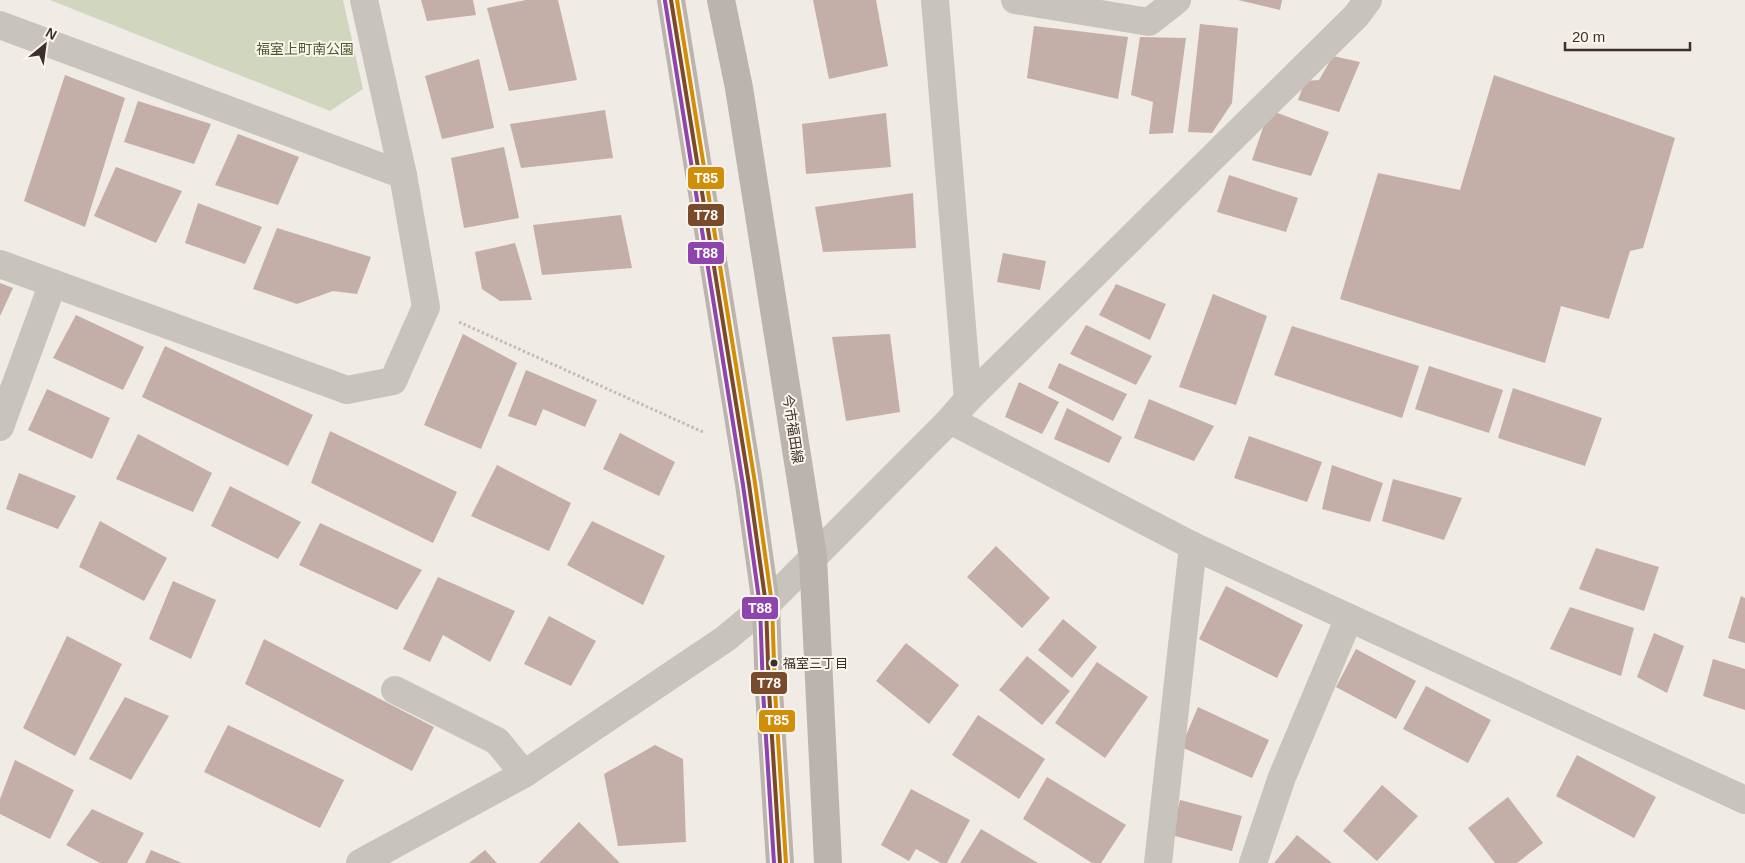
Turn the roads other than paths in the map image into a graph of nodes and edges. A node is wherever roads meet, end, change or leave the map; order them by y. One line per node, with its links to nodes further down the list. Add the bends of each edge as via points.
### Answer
1 (364, 0): 9 (street)
2 (671, 0): 17 (main road)
3 (721, 0): 16 (main road, 今市福田線, via 741,98)
4 (935, 0): 12 (street)
5 (1015, 0): 6 (street, via 1149,22)
6 (1177, 0)
7 (1368, 0): 12 (street, via 1349,23)
8 (0, 25): 9 (street)
9 (403, 174): 11 (street, via 426,307 393,382 347,390)
10 (0, 264): 11 (street)
11 (53, 283): 14 (street)
12 (968, 399): 13 (street)
13 (950, 420): 15 (street); 16 (street)
14 (0, 427)
15 (1193, 546): 18 (street); 25 (street)
16 (813, 557): 17 (street); 24 (main road, 今市福田線)
17 (766, 605): 20 (street, via 725,639); 23 (main road)
18 (1349, 618): 21 (street); 26 (street, via 1282,777)
19 (395, 690): 20 (street, via 497,742)
20 (524, 774): 22 (street)
21 (1745, 800)
22 (360, 863)
23 (780, 863)
24 (828, 863)
25 (1158, 863)
26 (1253, 863)

